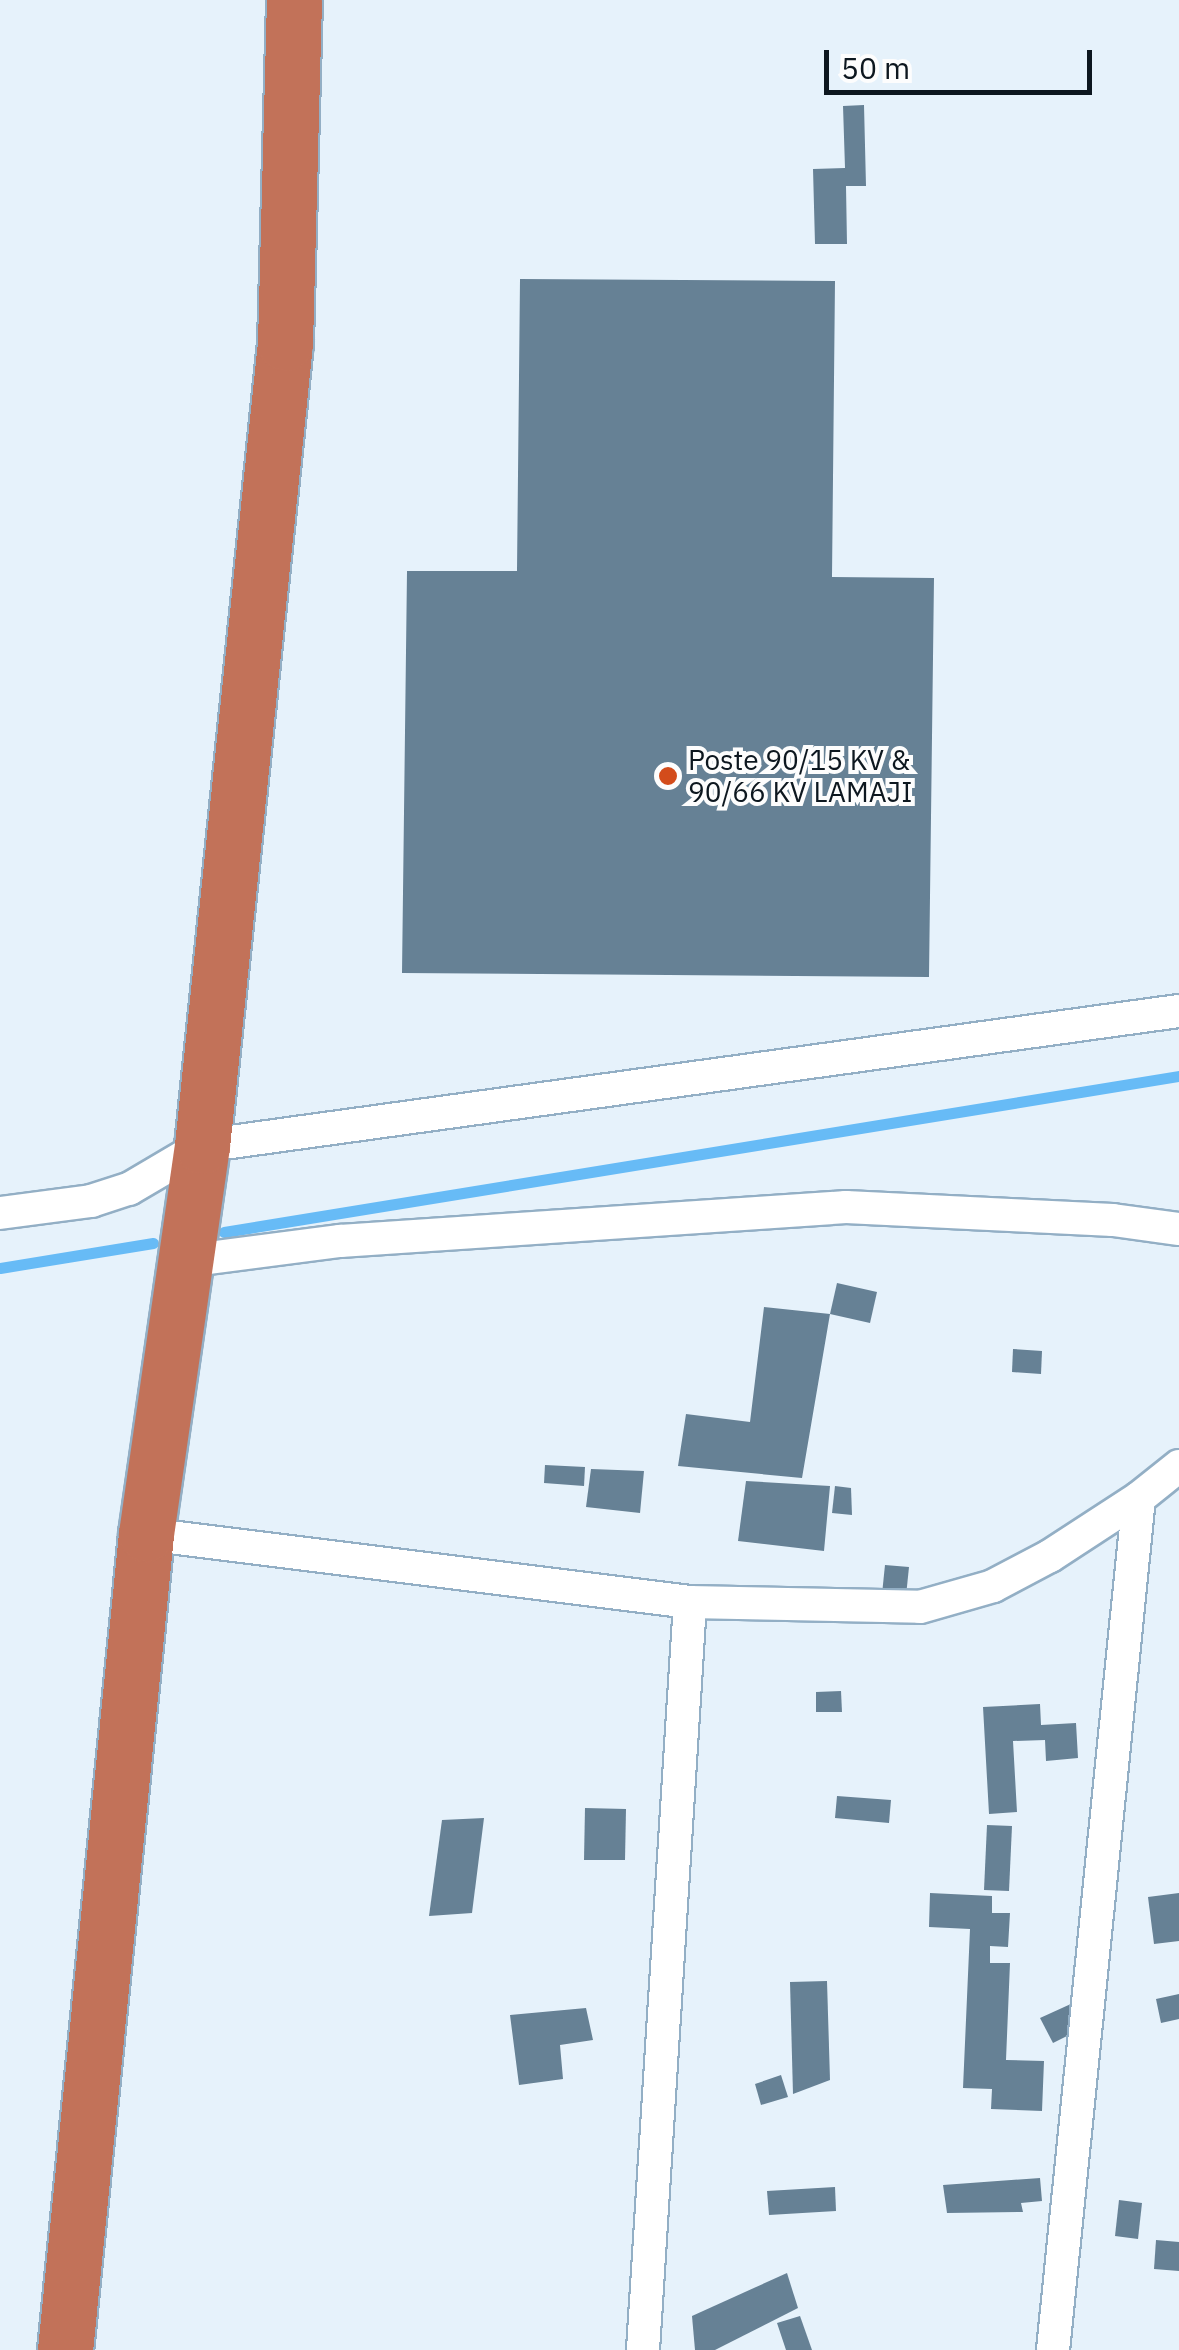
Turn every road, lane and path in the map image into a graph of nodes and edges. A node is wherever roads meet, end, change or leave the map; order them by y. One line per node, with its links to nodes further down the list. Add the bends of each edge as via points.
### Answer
1 (294, 0): 3 (highway, via 285,344)
2 (1179, 1011): 3 (street)
3 (202, 1146): 4 (street, via 129,1189); 6 (highway)
4 (0, 1214)
5 (1179, 1228): 6 (street, via 846,1208 340,1240)
6 (186, 1262): 9 (highway)
7 (1179, 1466): 8 (street)
8 (1139, 1498): 10 (street, via 993,1586 920,1607); 13 (street)
9 (146, 1534): 10 (street); 11 (highway)
10 (690, 1602): 12 (street)
11 (64, 2350)
12 (643, 2350)
13 (1053, 2350)

